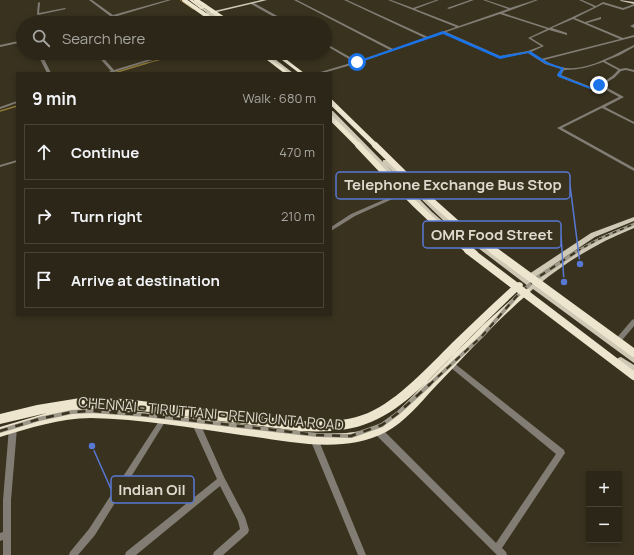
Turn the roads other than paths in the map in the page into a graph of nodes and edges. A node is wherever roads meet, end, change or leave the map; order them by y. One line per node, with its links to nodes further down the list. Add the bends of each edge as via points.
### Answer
1 (90, 0): 28 (street)
2 (170, 0): 28 (street)
3 (184, 0): 21 (highway, bridge); 29 (highway, bridge)
4 (191, 0): 21 (highway)
5 (197, 0): 21 (main road, via 205,5); 32 (highway, bridge)
6 (260, 0): 27 (main road)
7 (265, 0): 18 (main road)
8 (296, 0): 34 (street)
9 (345, 0): 44 (street)
10 (389, 0): 24 (street)
11 (438, 0): 24 (street)
12 (473, 0): 22 (street)
13 (484, 0): 25 (street)
14 (537, 0): 25 (street)
15 (580, 0): 20 (street)
16 (622, 0): 19 (main road)
17 (39, 3): 23 (street, via 38,14)
18 (252, 3): 27 (main road); 33 (street)
19 (634, 4): 20 (street, via 623,9 603,3)
20 (596, 7): 35 (street)
21 (200, 8): 27 (main road)
22 (448, 8)
23 (65, 9)
24 (413, 9): 39 (street)
25 (510, 9): 26 (street)
26 (501, 12): 39 (street); 40 (street)
27 (208, 13): 30 (main road); 31 (main road)
28 (112, 16)
29 (208, 16)
30 (211, 16)
31 (213, 16)
32 (220, 16)
33 (275, 16)
34 (327, 16)
35 (573, 18): 38 (street); 40 (street)
36 (600, 18): 38 (street)
37 (332, 19): 51 (street)
38 (584, 23): 45 (street)
39 (459, 27): 41 (street)
40 (550, 28): 42 (street); 52 (street, via 529,38 543,46)
41 (443, 32): 44 (street); 52 (street, via 500,57)
42 (566, 34)
43 (634, 36): 45 (street)
44 (428, 38): 51 (street)
45 (625, 39): 46 (street); 60 (street)
46 (634, 41)
47 (16, 42): 48 (street)
48 (0, 46)
49 (634, 46): 62 (street)
50 (332, 48): 61 (street)
51 (393, 50): 61 (street)
52 (529, 52): 60 (street)
53 (42, 60): 67 (street)
54 (103, 60): 66 (street)
55 (150, 60): 63 (street)
56 (269, 60): 69 (highway)
57 (273, 60): 70 (main road)
58 (278, 60): 71 (main road)
59 (284, 60): 72 (highway)
60 (541, 60): 64 (street)
61 (357, 62): 73 (street)
62 (604, 62): 64 (street); 65 (street)
63 (124, 68): 66 (street); 68 (street)
64 (563, 69): 75 (street, via 560,76 590,88)
65 (620, 70): 74 (street); 75 (street, via 610,80)
66 (113, 71)
67 (48, 72)
68 (129, 72)
69 (285, 72)
70 (290, 72)
71 (294, 72)
72 (301, 72)
73 (323, 72)
74 (634, 72)
75 (599, 85): 78 (street, via 622,97)
76 (16, 102): 79 (street)
77 (332, 103): 93 (highway, bridge, via 459,225)
78 (602, 107): 82 (street); 85 (street, via 559,128)
79 (0, 108)
80 (332, 108): 90 (main road, via 436,211)
81 (335, 119): 86 (main road); 97 (highway, bridge, via 448,235)
82 (634, 123)
83 (16, 161): 84 (street)
84 (0, 166)
85 (634, 170)
86 (408, 192): 89 (street, via 352,215); 90 (main road, via 455,236)
87 (634, 219): 90 (main road, CHENNAI - TIRUTTANI - RENIGUNTA ROAD, via 593,235)
88 (634, 226): 90 (main road, CHENNAI - TIRUTTANI - RENIGUNTA ROAD, via 597,241)
89 (332, 228)
90 (526, 285): 92 (main road); 95 (highway, CHENNAI - TIRUTTANI - RENIGUNTA ROAD); 96 (main road); 98 (highway, CHENNAI - TIRUTTANI - RENIGUNTA ROAD, via 487,314 424,378 388,408 369,418 348,424 326,427 301,426 126,404 80,403)
91 (634, 322): 92 (street)
92 (614, 345): 94 (main road)
93 (634, 353)
94 (634, 359)
95 (452, 365): 102 (highway, CHENNAI - TIRUTTANI - RENIGUNTA ROAD, via 393,421); 107 (street, via 561,453)
96 (634, 370)
97 (634, 376)
98 (0, 419)
99 (163, 420): 100 (highway, CHENNAI - TIRUTTANI - RENIGUNTA ROAD); 101 (highway, CHENNAI - TIRUTTANI - RENIGUNTA ROAD, via 90,413 64,415); 109 (street, via 92,532)
100 (196, 424): 104 (highway, CHENNAI - TIRUTTANI - RENIGUNTA ROAD); 105 (street)
101 (13, 428): 103 (highway, CHENNAI - TIRUTTANI - RENIGUNTA ROAD); 106 (street)
102 (378, 431): 104 (highway, CHENNAI - TIRUTTANI - RENIGUNTA ROAD, via 353,439); 107 (street)
103 (0, 432)
104 (314, 438): 112 (street)
105 (221, 480): 110 (street); 111 (street, via 245,530)
106 (4, 536): 108 (street)
107 (497, 549): 113 (street)
108 (7, 555)
109 (73, 555)
110 (129, 555)
111 (217, 555)
112 (362, 555)
113 (503, 555)

